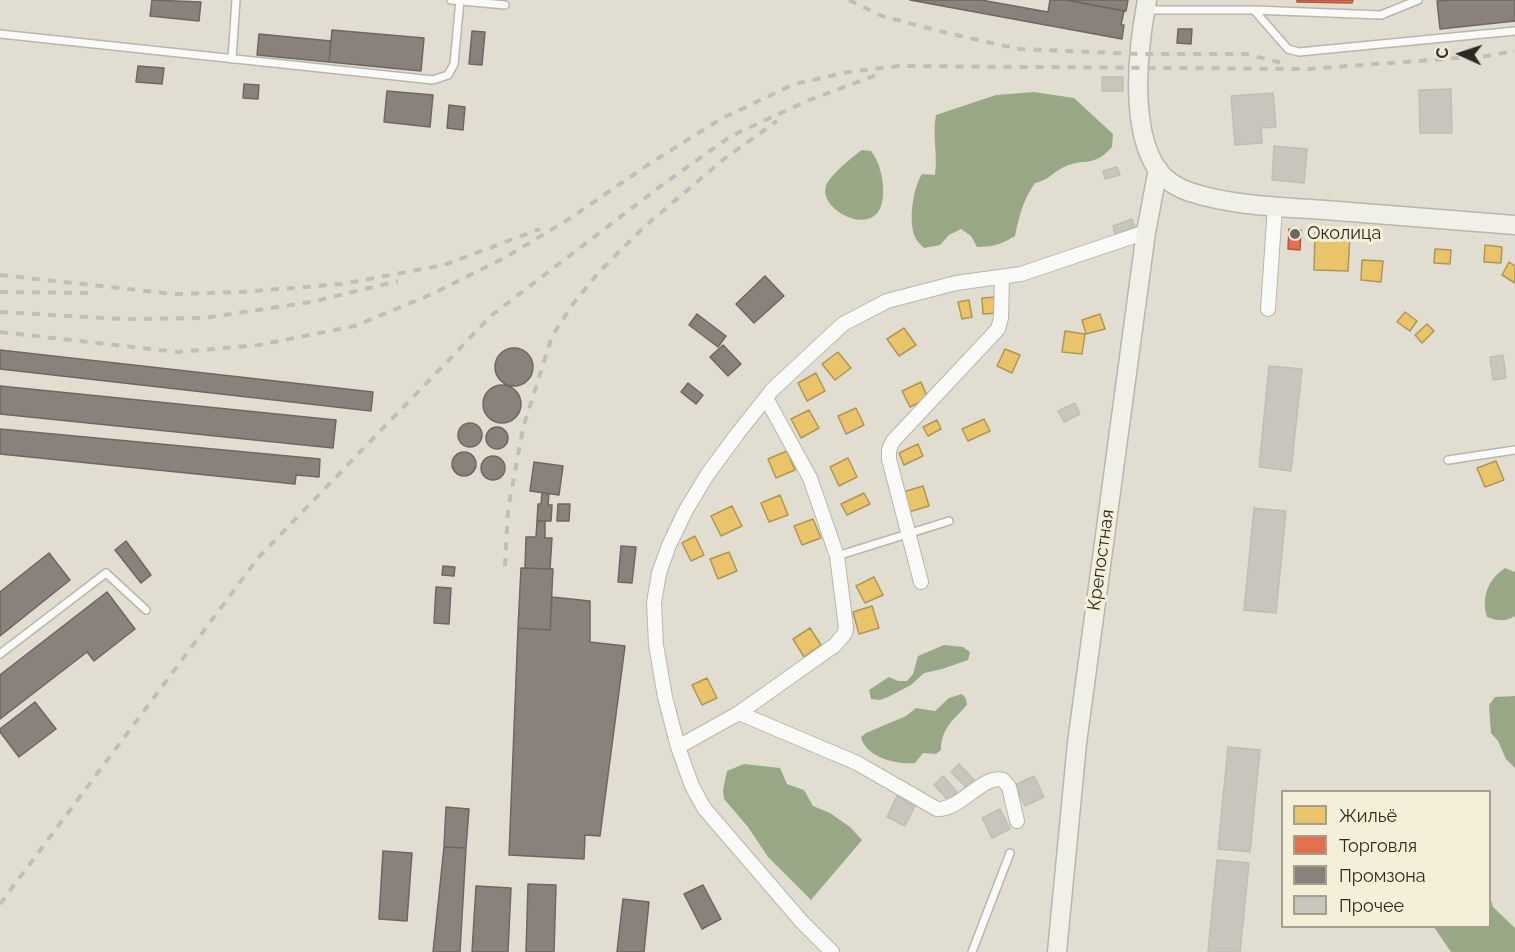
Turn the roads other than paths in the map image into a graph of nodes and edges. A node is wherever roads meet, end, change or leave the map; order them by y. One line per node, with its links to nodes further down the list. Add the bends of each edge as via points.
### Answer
1 (236, 0): 10 (lane)
2 (451, 0): 3 (lane)
3 (460, 0): 5 (lane); 10 (lane, via 454,64 448,75 438,79)
4 (1418, 0): 7 (lane, via 1381,15)
5 (505, 5)
6 (1146, 5): 7 (lane); 11 (street, via 1140,54 1140,112)
7 (1254, 10): 8 (lane, via 1288,49 1299,52)
8 (1515, 31)
9 (0, 34): 10 (lane)
10 (232, 59)
11 (1158, 169): 12 (street, via 1170,182 1190,192); 14 (street, Крепостная)
12 (1275, 207): 13 (street); 16 (street)
13 (1515, 225)
14 (1146, 232): 15 (street); 32 (street, Крепостная, via 1077,742)
15 (1002, 277): 17 (street, via 956,283 887,301 843,324); 21 (street, via 998,329 891,445 889,459)
16 (1268, 309)
17 (766, 398): 22 (street, via 810,478); 27 (street, via 707,475 659,573 654,603 656,645)
18 (1515, 450): 19 (lane)
19 (1448, 460)
20 (949, 521): 21 (lane)
21 (909, 533): 22 (lane); 23 (street)
22 (837, 556): 26 (street, via 845,633 835,645)
23 (921, 582)
24 (147, 610): 25 (lane, via 106,573)
25 (0, 654)
26 (739, 713): 27 (street); 28 (street, via 857,763 937,808 949,807 993,779 1003,780 1009,787)
27 (678, 747): 30 (street, via 704,808)
28 (1017, 821)
29 (1010, 853): 31 (lane)
30 (831, 952)
31 (972, 952)
32 (1058, 952)

